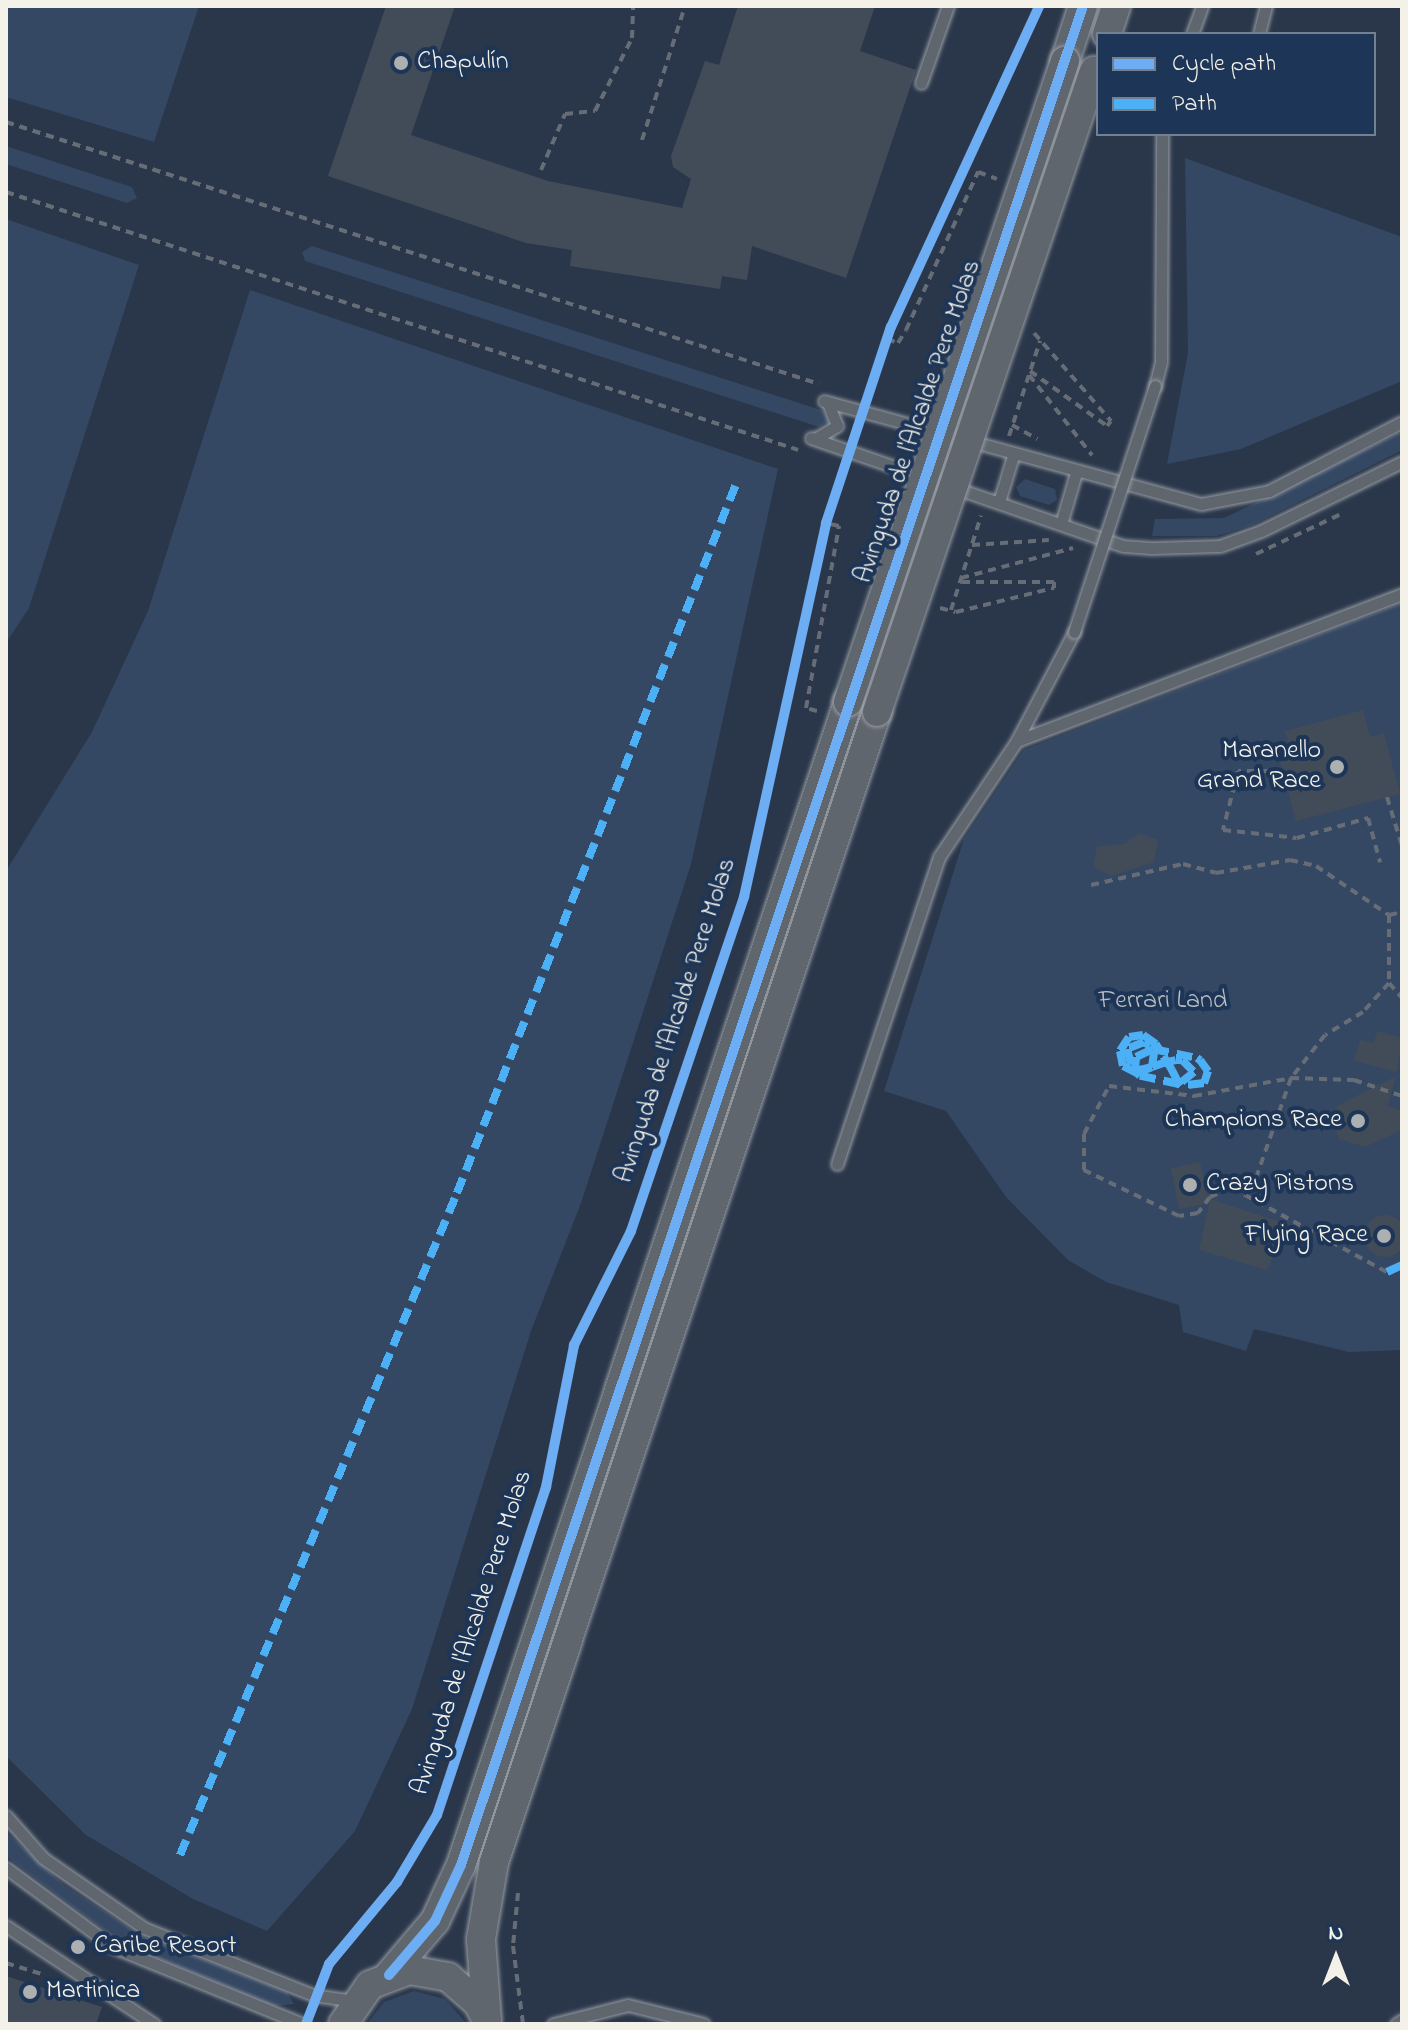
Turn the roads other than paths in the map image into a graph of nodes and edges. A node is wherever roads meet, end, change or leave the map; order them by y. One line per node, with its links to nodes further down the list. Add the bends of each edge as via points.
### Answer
1 (948, 6): 10 (lane)
2 (1083, 6): 24 (street, Avinguda de l'Alcalde Pere Molas, bridge, via 461,1865 435,1921)
3 (1116, 6): 6 (street)
4 (1202, 6): 7 (lane)
5 (1266, 6): 8 (lane)
6 (1108, 32)
7 (1193, 32)
8 (1260, 32)
9 (1096, 65): 27 (street, Avinguda de l'Alcalde Pere Molas, bridge, via 494,1862 481,1939)
10 (921, 83)
11 (1162, 136): 19 (lane, bridge, via 1161,362 1074,632)
12 (1402, 422): 15 (lane, via 1250,498 1201,504)
13 (1008, 454): 15 (lane); 16 (lane); 16 (lane, via 824,401 837,413 837,426 826,438 811,438)
14 (1402, 462): 17 (lane, via 1220,546 1123,546)
15 (1076, 473): 17 (lane)
16 (999, 502): 17 (lane)
17 (1059, 533)
18 (1402, 594): 19 (lane)
19 (1016, 742): 20 (lane, via 939,857)
20 (837, 1164)
21 (6, 1816): 25 (lane, via 43,1858 144,1928)
22 (6, 1868): 29 (lane, via 113,1947)
23 (6, 1926): 28 (lane)
24 (389, 1975): 25 (street, Avinguda de l'Alcalde Pere Molas); 27 (street, via 409,1970 448,1977 478,2003)
25 (349, 2012)
26 (1402, 2020): 32 (lane)
27 (487, 2022)
28 (154, 2024)
29 (303, 2024)
30 (553, 2024): 31 (lane, via 628,2005)
31 (704, 2024)
32 (1396, 2024)

